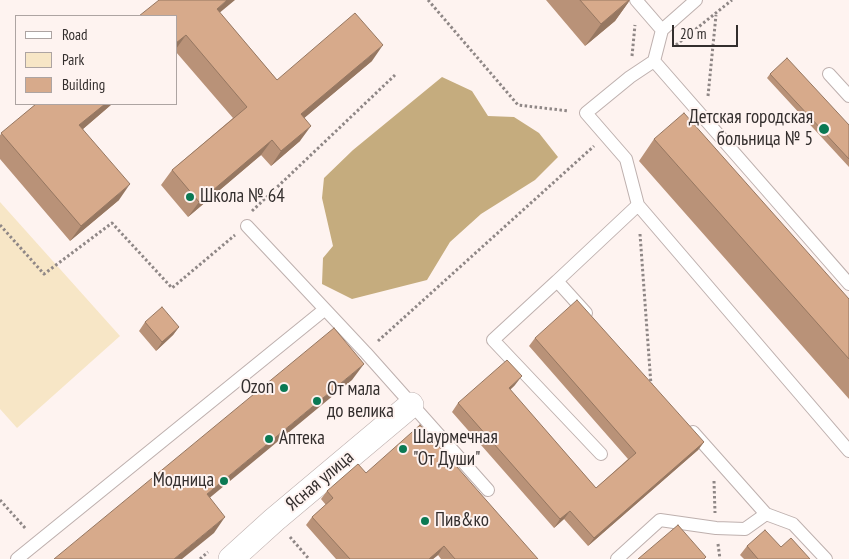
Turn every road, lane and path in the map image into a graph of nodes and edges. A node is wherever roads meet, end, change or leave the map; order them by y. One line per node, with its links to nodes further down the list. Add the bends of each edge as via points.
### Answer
1 (428, 0): 12 (path, via 518,105)
2 (696, 0): 6 (lane)
3 (732, 0): 5 (path)
4 (637, 1): 6 (lane); 10 (path)
5 (716, 15): 7 (path); 13 (path)
6 (662, 30): 7 (lane)
7 (654, 61): 10 (lane); 13 (lane)
8 (829, 74): 11 (lane)
9 (395, 75): 17 (path, via 253,209)
10 (630, 77): 12 (lane)
11 (849, 96)
12 (586, 113): 14 (lane)
13 (706, 121): 19 (lane)
14 (606, 135): 15 (lane, via 626,159); 22 (path)
15 (638, 205): 18 (lane); 23 (path); 26 (lane)
16 (0, 225): 17 (path, via 44,274 112,223 172,288)
17 (247, 226): 20 (lane)
18 (557, 281): 21 (lane); 27 (lane, via 493,340)
19 (849, 284)
20 (324, 310): 22 (lane); 33 (lane)
21 (595, 323)
22 (366, 352): 24 (lane)
23 (652, 385)
24 (411, 405): 29 (lane); 35 (street, Ясная улица)
25 (682, 420): 28 (lane)
26 (849, 451)
27 (601, 454)
28 (714, 456): 31 (lane); 32 (path)
29 (488, 490)
30 (0, 500): 33 (path)
31 (766, 514): 32 (lane, via 745,529); 38 (lane, via 793,524)
32 (716, 528): 36 (lane, via 660,520); 37 (path)
33 (38, 542): 34 (lane)
34 (17, 559)
35 (231, 559)
36 (617, 559)
37 (720, 559)
38 (826, 559)

